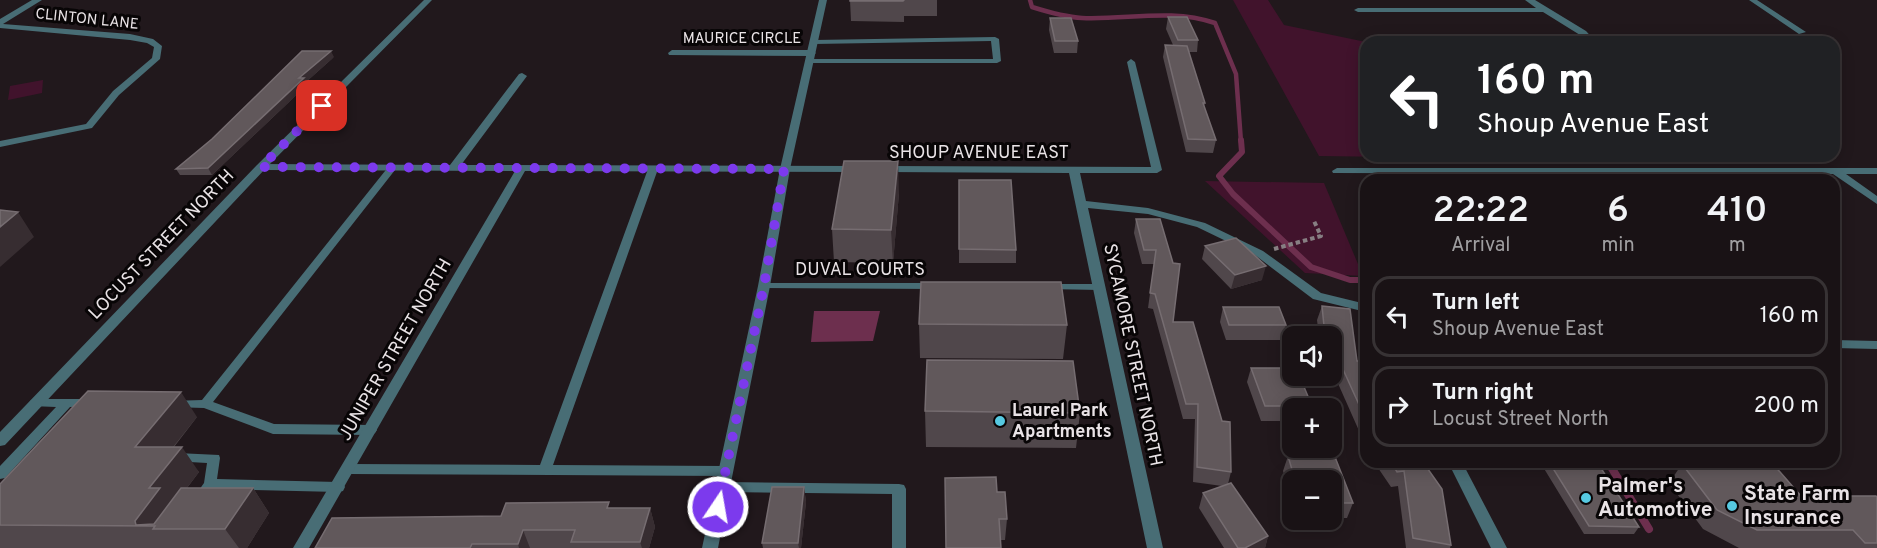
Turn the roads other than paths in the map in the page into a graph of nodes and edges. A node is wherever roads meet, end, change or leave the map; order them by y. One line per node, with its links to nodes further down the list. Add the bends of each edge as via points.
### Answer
1 (38, 0): 8 (street)
2 (428, 0): 16 (street, LOCUST STREET NORTH)
3 (823, 0): 11 (street)
4 (1529, 0): 7 (street)
5 (1752, 0): 9 (lane)
6 (1358, 10): 7 (street)
7 (1542, 10): 10 (street)
8 (0, 24): 15 (street, CLINTON LANE, via 130,37 150,40 158,46 157,58 117,93 89,126)
9 (1802, 32)
10 (1586, 36)
11 (812, 52): 11 (lane, via 997,61 995,39); 12 (street, MAURICE CIRCLE); 20 (street)
12 (672, 53)
13 (1131, 62): 22 (street, SHOUP AVENUE EAST, via 1157,170)
14 (522, 76): 18 (street)
15 (0, 144)
16 (261, 167): 17 (street, SHOUP AVENUE EAST); 37 (street, LOCUST STREET NORTH)
17 (392, 168): 18 (street, SHOUP AVENUE EAST); 41 (lane)
18 (453, 168): 19 (street, SHOUP AVENUE EAST)
19 (521, 169): 21 (street, SHOUP AVENUE EAST); 42 (street, JUNIPER STREET NORTH)
20 (784, 169): 21 (street, SHOUP AVENUE EAST); 22 (street, SHOUP AVENUE EAST); 30 (street)
21 (653, 170): 47 (lane)
22 (1074, 170): 29 (street, SYCAMORE STREET NORTH)
23 (1337, 171): 24 (street)
24 (1835, 171): 25 (street); 26 (street)
25 (1877, 171)
26 (1839, 174)
27 (1840, 175): 28 (street)
28 (1877, 201)
29 (1082, 204): 33 (street, SYCAMORE STREET NORTH); 34 (street, via 1148,211 1202,225 1259,253 1317,296)
30 (764, 286): 31 (lane, DUVAL COURTS); 48 (street)
31 (945, 286)
32 (1040, 287): 33 (lane)
33 (1100, 287): 57 (street, SYCAMORE STREET NORTH)
34 (1360, 307)
35 (1840, 344): 36 (street)
36 (1877, 345)
37 (34, 403): 38 (lane); 43 (street, LOCUST STREET NORTH)
38 (67, 403): 39 (lane); 49 (lane)
39 (100, 403)
40 (158, 404): 41 (lane)
41 (205, 404): 42 (lane, via 273,429)
42 (371, 430): 46 (street, JUNIPER STREET NORTH)
43 (0, 441)
44 (177, 458): 50 (lane, via 214,458)
45 (1458, 468): 58 (street)
46 (348, 470): 47 (lane); 51 (street, JUNIPER STREET NORTH)
47 (544, 471): 48 (lane)
48 (726, 471): 52 (street)
49 (0, 474)
50 (210, 484): 51 (lane); 53 (lane)
51 (338, 487): 54 (street, JUNIPER STREET NORTH)
52 (722, 487): 55 (street); 56 (lane, via 899,489)
53 (190, 512)
54 (301, 548)
55 (710, 548)
56 (898, 548)
57 (1155, 548)
58 (1499, 548)

